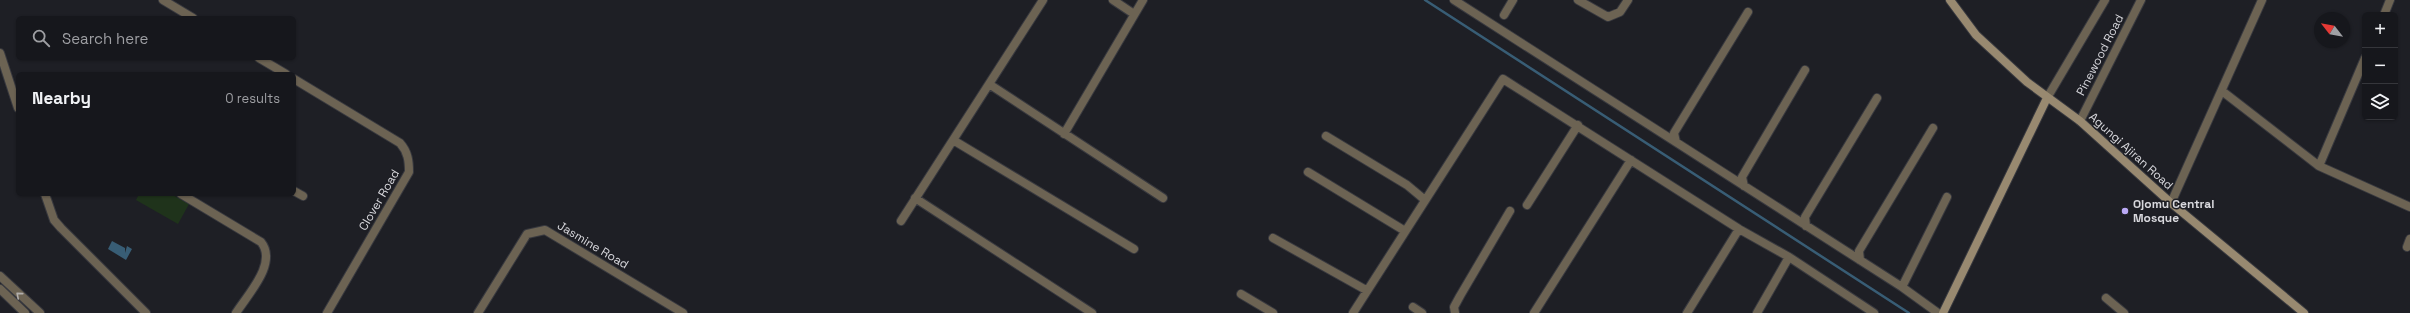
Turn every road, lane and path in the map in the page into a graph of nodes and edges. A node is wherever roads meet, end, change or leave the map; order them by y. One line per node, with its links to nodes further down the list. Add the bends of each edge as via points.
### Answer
1 (164, 0): 18 (street)
2 (1043, 0): 25 (street)
3 (1113, 0): 16 (street)
4 (1143, 0): 16 (street)
5 (1454, 0): 36 (street)
6 (1514, 0): 17 (street)
7 (1578, 0): 8 (street, via 1608,17 1620,12)
8 (1628, 0)
9 (1950, 0): 28 (street, Agungi Ajiran Road, via 1976,35)
10 (2105, 0): 28 (street)
11 (2141, 0): 30 (street, Pinewood Road)
12 (2262, 0): 26 (street)
13 (2390, 0): 15 (street)
14 (1748, 12): 36 (street, via 1674,133)
15 (2385, 12)
16 (1134, 14): 33 (street)
17 (1504, 15)
18 (190, 16)
19 (0, 53): 29 (street)
20 (262, 60): 23 (street)
21 (2362, 65): 38 (street)
22 (1805, 70): 40 (street, via 1742,177)
23 (283, 72)
24 (296, 80): 72 (street, Clover Road, via 400,143 406,150 409,160 409,172)
25 (989, 84): 33 (street); 35 (street)
26 (2222, 91): 38 (street); 49 (street)
27 (1877, 98): 54 (street, via 1805,217)
28 (2047, 98): 30 (street, Agungi Ajiran Road); 85 (street)
29 (16, 100)
30 (2080, 121): 49 (street, Agungi Ajiran Road)
31 (1578, 125): 37 (street); 48 (street, via 1503,79); 50 (street)
32 (1933, 128): 60 (street, via 1859,251)
33 (1064, 134): 47 (street)
34 (1326, 136): 48 (street, via 1407,185)
35 (953, 140): 46 (street); 58 (street)
36 (1676, 142): 40 (street)
37 (1631, 160): 55 (street); 80 (street)
38 (2319, 166): 51 (street)
39 (1308, 172): 56 (street)
40 (1744, 186): 54 (street)
41 (296, 192): 44 (street)
42 (48, 196): 70 (street, via 54,220)
43 (184, 196): 71 (street, via 261,242 266,248 267,264)
44 (303, 196)
45 (1947, 197): 62 (street)
46 (915, 198): 53 (street); 75 (street)
47 (1163, 198)
48 (1425, 200): 56 (street)
49 (2171, 203): 87 (street, Agungi Ajiran Road)
50 (1528, 205)
51 (2410, 207)
52 (1510, 211): 79 (street, via 1454,307)
53 (901, 221)
54 (1806, 226): 60 (street)
55 (1739, 229): 59 (street); 81 (street)
56 (1405, 231): 64 (street)
57 (1273, 238): 64 (street)
58 (1134, 249)
59 (1789, 257): 82 (street); 83 (street)
60 (1860, 260): 62 (street)
61 (0, 276): 69 (street, one-way to 61)
62 (1902, 287): 84 (street)
63 (0, 289): 68 (street)
64 (1366, 290): 77 (street)
65 (1241, 294): 76 (street)
66 (2106, 298): 86 (street)
67 (1413, 307): 78 (street)
68 (25, 313)
69 (40, 313)
70 (146, 313)
71 (236, 313)
72 (327, 313)
73 (478, 313): 74 (street, Jasmine Road, via 527,234 545,230)
74 (683, 313)
75 (1092, 313)
76 (1272, 313)
77 (1353, 313)
78 (1422, 313)
79 (1455, 313)
80 (1534, 313)
81 (1687, 313)
82 (1757, 313)
83 (1874, 313)
84 (1938, 313)
85 (1943, 313)
86 (2124, 313)
87 (2304, 313)

